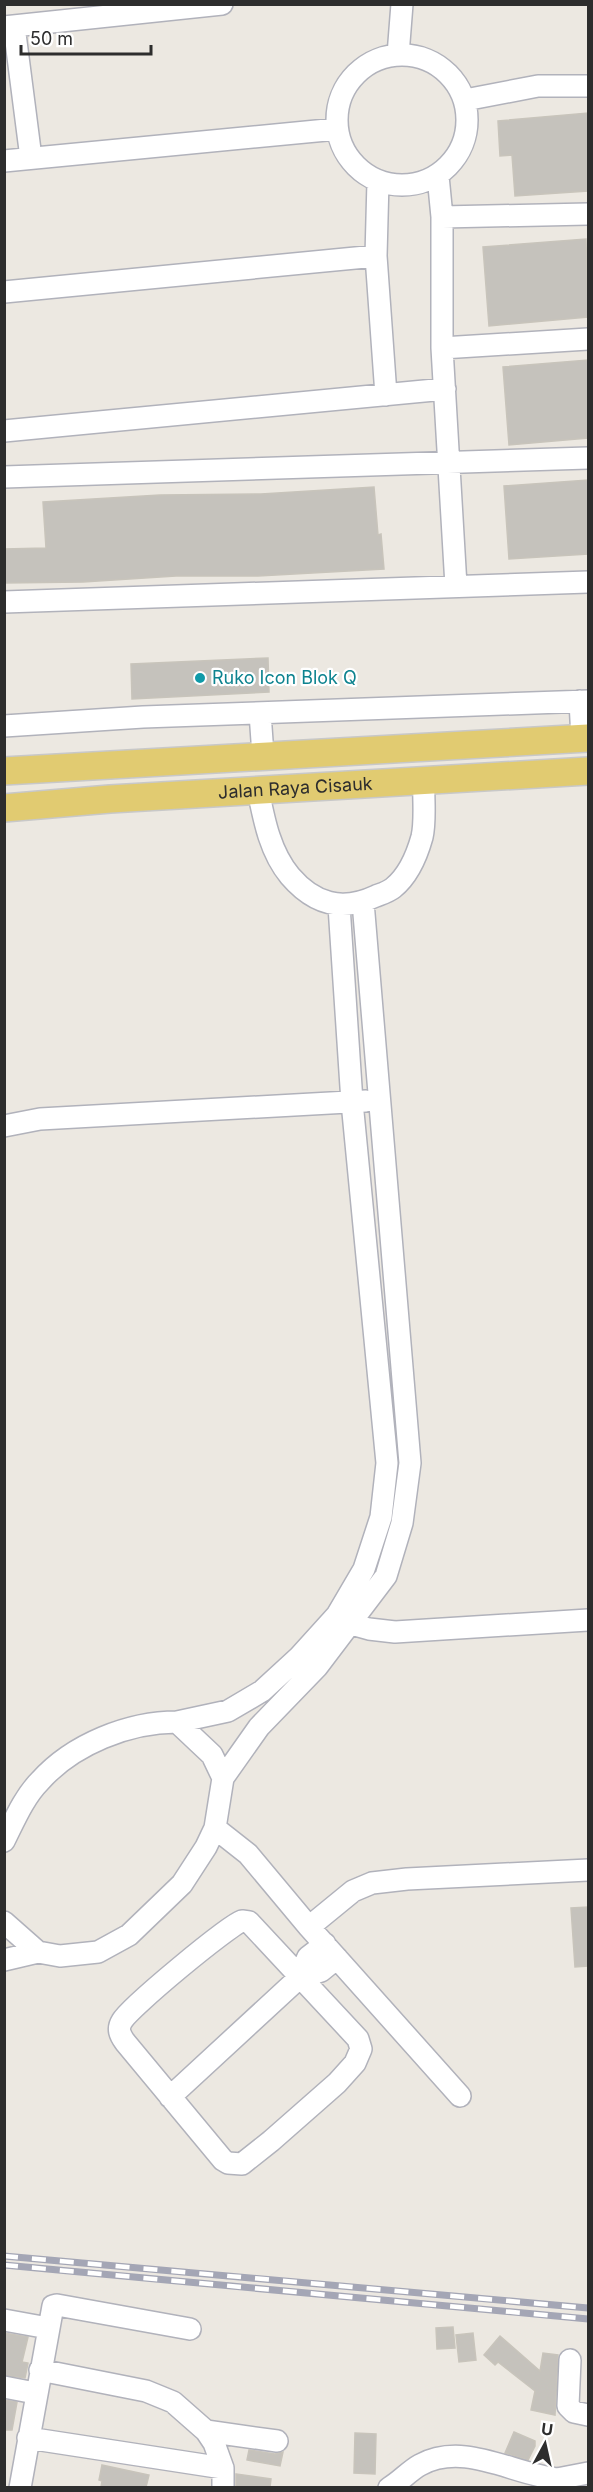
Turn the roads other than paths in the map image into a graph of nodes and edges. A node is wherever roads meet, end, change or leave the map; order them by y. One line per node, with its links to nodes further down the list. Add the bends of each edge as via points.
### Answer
1 (222, 4): 3 (street)
2 (402, 4): 4 (street)
3 (9, 27): 8 (street)
4 (398, 55): 6 (street, via 423,59 446,71); 7 (street, via 369,64 352,79 340,99)
5 (588, 86): 6 (street, via 538,86)
6 (465, 100): 10 (street, via 469,121 465,142 454,161)
7 (337, 129): 8 (street); 11 (street, via 350,161)
8 (31, 158): 9 (street)
9 (4, 161)
10 (438, 176): 11 (street, via 419,184 398,186); 13 (street)
11 (378, 181): 14 (street)
12 (588, 214): 13 (street)
13 (442, 217): 17 (street)
14 (376, 256): 15 (street); 19 (street)
15 (4, 292)
16 (588, 339): 17 (street)
17 (442, 348): 18 (street)
18 (445, 389): 19 (street); 22 (street)
19 (386, 394): 20 (street)
20 (4, 431)
21 (588, 458): 22 (street)
22 (449, 463): 23 (street); 25 (street)
23 (4, 477)
24 (588, 582): 25 (street)
25 (456, 586): 26 (street)
26 (4, 602)
27 (584, 701): 28 (street); 30 (street)
28 (261, 713): 29 (street); 31 (street)
29 (4, 726)
30 (585, 739): 31 (main road, Jalan Raya Cisauk)
31 (263, 755): 32 (main road, Jalan Raya Cisauk)
32 (4, 771)
33 (588, 771): 34 (main road, Jalan Raya Cisauk)
34 (424, 782): 35 (main road, Jalan Raya Cisauk); 37 (street, via 423,835 411,866 392,888)
35 (258, 790): 36 (main road, Jalan Raya Cisauk); 38 (street, via 276,854 291,876 315,898)
36 (4, 808)
37 (363, 902): 38 (street); 39 (street)
38 (339, 906): 40 (street)
39 (378, 1100): 40 (street); 43 (street, via 410,1463 402,1523 387,1576)
40 (351, 1102): 41 (street, via 40,1119); 44 (street, via 387,1463 381,1517 364,1569 337,1615 299,1657 262,1692 228,1711)
41 (4, 1125)
42 (588, 1620): 43 (street, via 395,1632)
43 (351, 1624): 45 (street, via 317,1667 259,1727)
44 (177, 1722): 45 (street, via 212,1755); 47 (street, via 155,1722 105,1735 74,1753 40,1780)
45 (224, 1778): 46 (street)
46 (215, 1828): 50 (street, via 248,1854); 52 (street, via 182,1884 129,1935 98,1952 60,1956)
47 (4, 1841)
48 (588, 1870): 50 (street, via 372,1883 353,1891)
49 (4, 1922): 52 (street)
50 (309, 1927): 51 (street)
51 (331, 1951): 54 (street, via 308,1957); 55 (street)
52 (38, 1952): 53 (street)
53 (4, 1960)
54 (299, 1978): 56 (street); 56 (street, via 249,1922 242,1921 128,2014 119,2034); 56 (street, via 358,2039 359,2056 337,2083 242,2164 235,2165 223,2160)
55 (460, 2096)
56 (170, 2097)
57 (4, 2320): 58 (street)
58 (48, 2328): 59 (street, via 53,2306 57,2305); 61 (street)
59 (190, 2329)
60 (570, 2360): 64 (street, via 568,2406 574,2412)
61 (40, 2370): 63 (street); 65 (street, via 159,2395 173,2402)
62 (4, 2387): 63 (street)
63 (35, 2393): 66 (street)
64 (588, 2415)
65 (206, 2432): 67 (street); 70 (street, via 219,2451)
66 (28, 2438): 68 (street); 70 (street)
67 (277, 2441)
68 (15, 2459): 72 (street)
69 (588, 2473): 71 (street)
70 (223, 2478)
71 (555, 2483): 73 (street, via 456,2456 421,2464)
72 (20, 2487)
73 (390, 2487)

